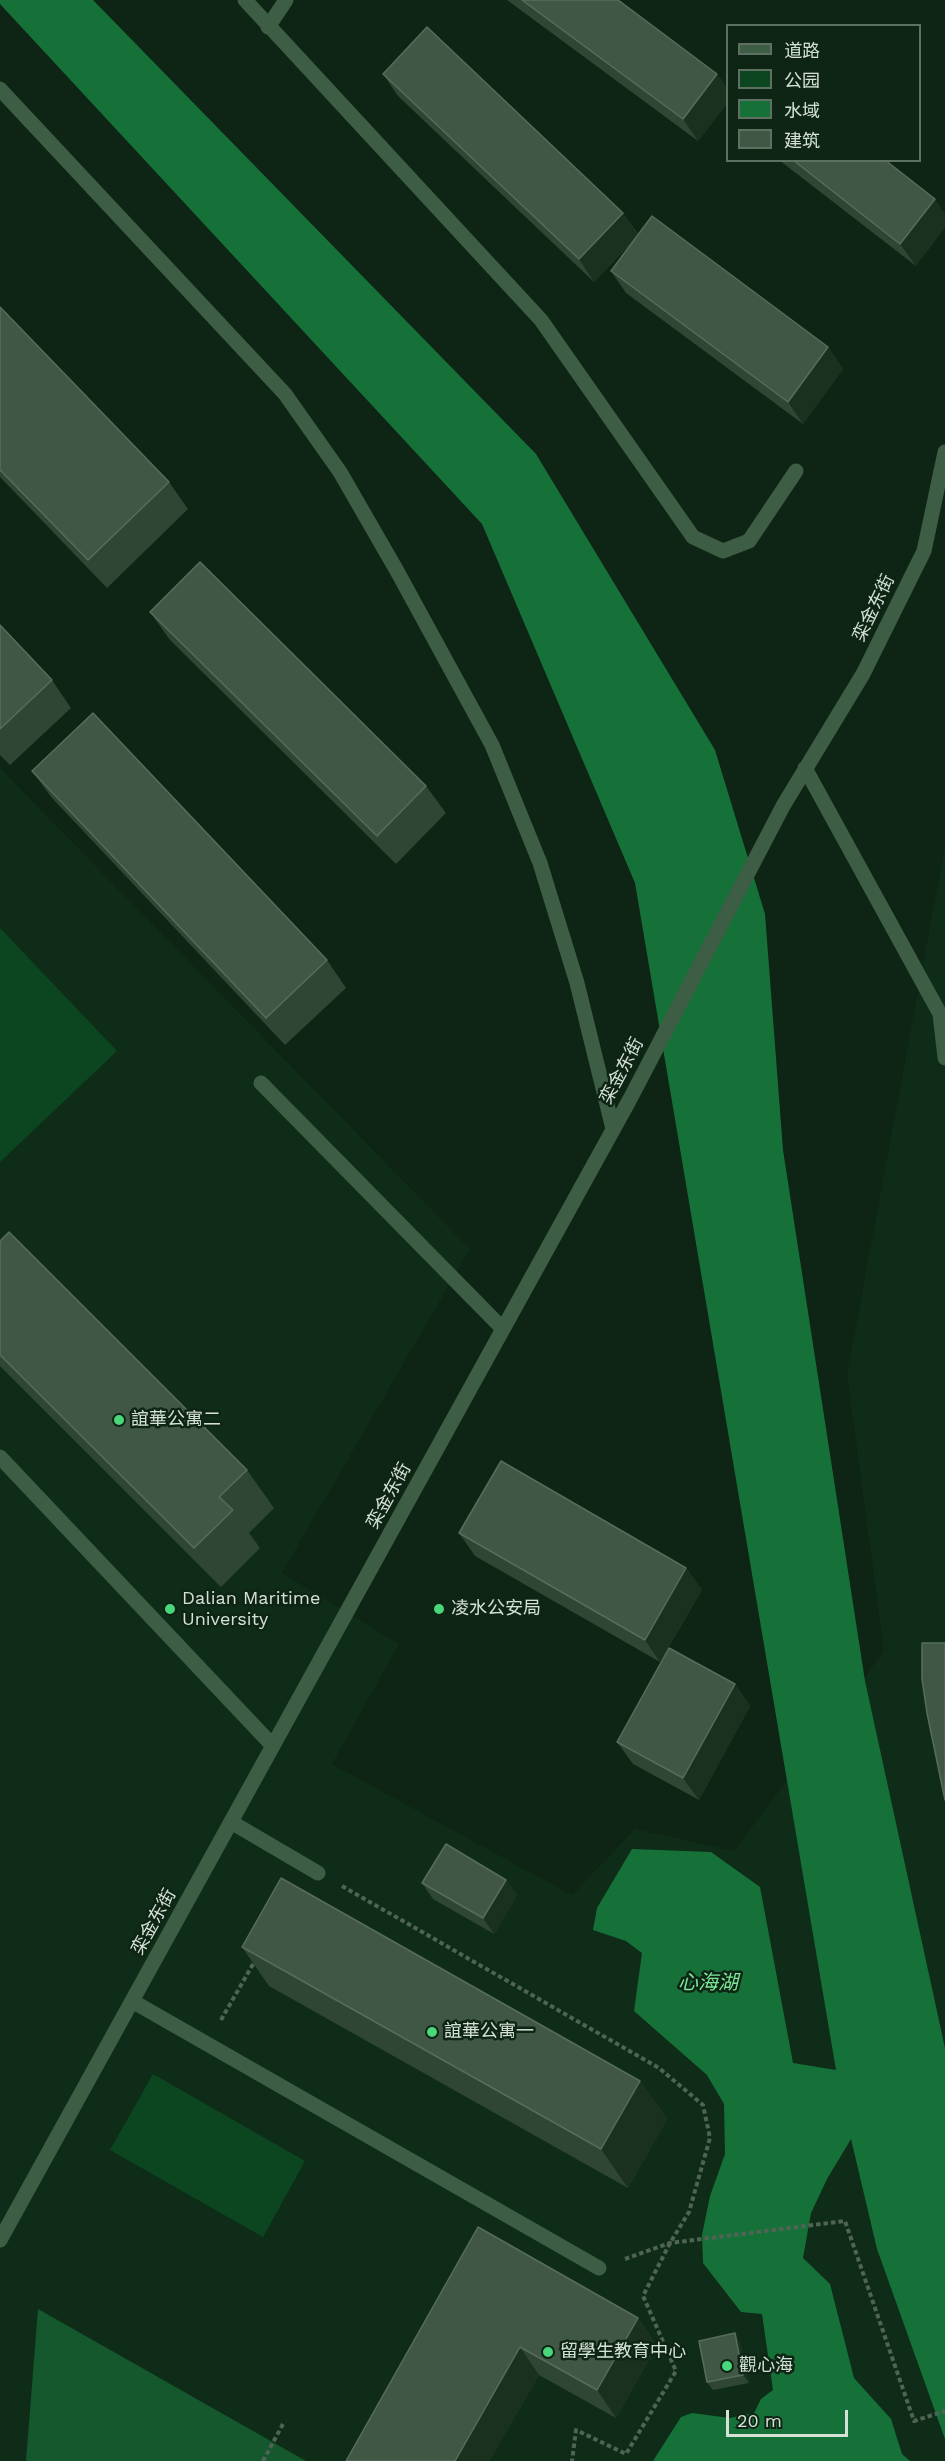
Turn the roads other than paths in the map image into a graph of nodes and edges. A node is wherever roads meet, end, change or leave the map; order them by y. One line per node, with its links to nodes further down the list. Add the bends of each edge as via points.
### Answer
1 (245, 0): 3 (street)
2 (286, 0): 3 (street)
3 (268, 27): 6 (street, via 541,320 693,537 723,551 749,541)
4 (0, 89): 11 (street, via 285,394 340,472 445,656 496,756 540,863 577,983)
5 (945, 452): 7 (street, 栾金东街, via 924,551 863,674)
6 (796, 471)
7 (805, 768): 8 (street); 11 (street, 栾金东街)
8 (943, 1014): 9 (street)
9 (945, 1058)
10 (261, 1083): 12 (street)
11 (613, 1129): 12 (street, 栾金东街)
12 (503, 1329): 14 (street, 栾金东街)
13 (0, 1457): 14 (street)
14 (273, 1746): 15 (street, 栾金东街)
15 (231, 1822): 16 (street); 17 (street, 栾金东街)
16 (318, 1873)
17 (132, 2001): 18 (street, 栾金东街); 19 (street)
18 (0, 2240)
19 (599, 2268)

